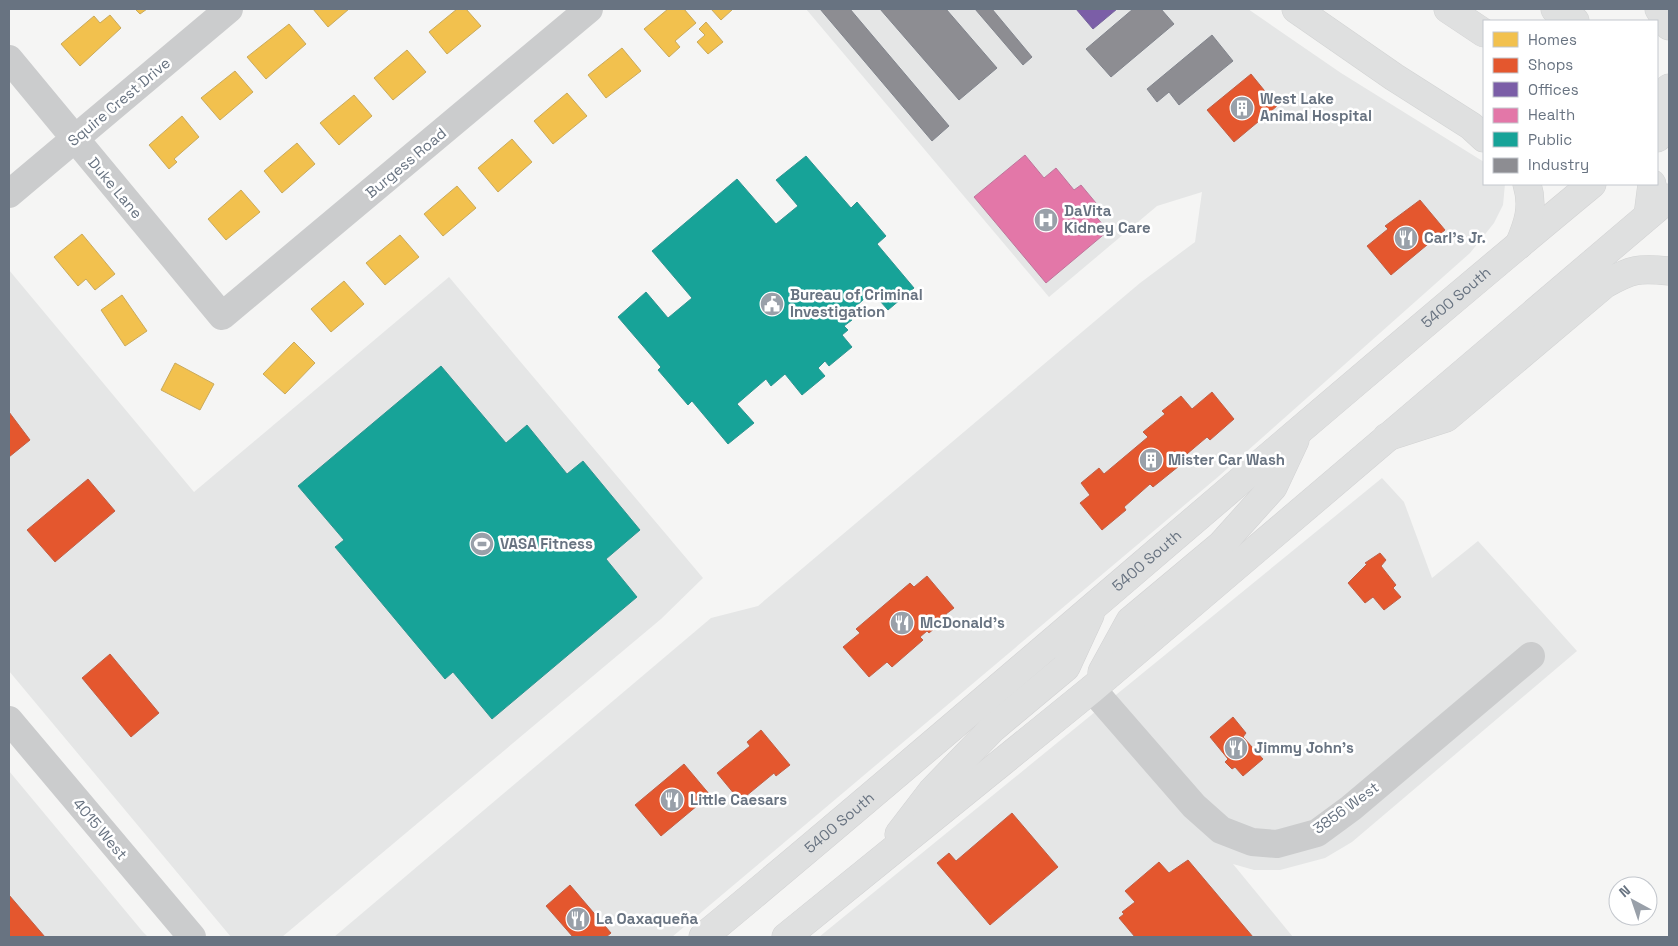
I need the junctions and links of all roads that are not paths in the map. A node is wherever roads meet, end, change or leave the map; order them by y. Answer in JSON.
{"nodes":[{"id":1,"x":229,"y":9,"type":"edge"},
{"id":2,"x":588,"y":9,"type":"edge"},
{"id":3,"x":1296,"y":9,"type":"edge"},
{"id":4,"x":1448,"y":9,"type":"edge"},
{"id":5,"x":1555,"y":9,"type":"edge"},
{"id":6,"x":1658,"y":9,"type":"edge"},
{"id":7,"x":1572,"y":20,"type":"edge"},
{"id":8,"x":1669,"y":26,"type":"edge"},
{"id":9,"x":1483,"y":32,"type":"edge"},
{"id":10,"x":9,"y":59,"type":"edge"},
{"id":11,"x":1658,"y":74,"type":"edge"},
{"id":12,"x":1669,"y":81,"type":"edge"},
{"id":13,"x":1669,"y":88,"type":"edge"},
{"id":14,"x":1480,"y":130,"type":"edge"},
{"id":15,"x":1662,"y":135,"type":"edge"},
{"id":16,"x":75,"y":139,"type":"junction"},
{"id":17,"x":1528,"y":185,"type":"edge"},
{"id":18,"x":1591,"y":185,"type":"edge"},
{"id":19,"x":1652,"y":185,"type":"edge"},
{"id":20,"x":9,"y":194,"type":"edge"},
{"id":21,"x":1669,"y":198,"type":"edge"},
{"id":22,"x":1648,"y":216,"type":"junction"},
{"id":23,"x":1518,"y":244,"type":"junction"},
{"id":24,"x":1669,"y":271,"type":"edge"},
{"id":25,"x":222,"y":316,"type":"joint"},
{"id":26,"x":1299,"y":431,"type":"junction"},
{"id":27,"x":1387,"y":437,"type":"junction"},
{"id":28,"x":1094,"y":608,"type":"junction"},
{"id":29,"x":1531,"y":656,"type":"dead end"},
{"id":30,"x":1092,"y":689,"type":"junction"},
{"id":31,"x":9,"y":720,"type":"edge"},
{"id":32,"x":878,"y":863,"type":"junction"},
{"id":33,"x":192,"y":937,"type":"edge"},
{"id":34,"x":703,"y":937,"type":"edge"},
{"id":35,"x":786,"y":937,"type":"edge"}],
"edges":[{"from":1,"to":16,"type":"street","name":"Squire Crest Drive"},
{"from":2,"to":25,"type":"street","name":"Burgess Road"},
{"from":3,"to":14,"type":"main road"},
{"from":4,"to":9,"type":"main road"},
{"from":5,"to":7,"type":"main road"},
{"from":6,"to":8,"type":"main road"},
{"from":10,"to":16,"type":"street","name":"Duke Lane"},
{"from":11,"to":12,"type":"main road"},
{"from":13,"to":15,"type":"main road"},
{"from":16,"to":20,"type":"street","name":"Squire Crest Drive"},
{"from":16,"to":25,"type":"street","name":"Duke Lane"},
{"from":17,"to":23,"type":"main road"},
{"from":18,"to":23,"type":"main road","name":"5400 South"},
{"from":19,"to":22,"type":"main road"},
{"from":21,"to":22,"type":"main road"},
{"from":22,"to":27,"type":"main road"},
{"from":23,"to":26,"type":"main road","name":"5400 South"},
{"from":24,"to":27,"type":"main road"},
{"from":26,"to":28,"type":"main road","name":"5400 South"},
{"from":26,"to":30,"type":"main road"},
{"from":27,"to":30,"type":"main road"},
{"from":28,"to":32,"type":"main road"},
{"from":28,"to":34,"type":"main road","name":"5400 South"},
{"from":29,"to":30,"type":"street","name":"3856 West"},
{"from":30,"to":32,"type":"main road"},
{"from":31,"to":33,"type":"street","name":"4015 West"},
{"from":32,"to":35,"type":"main road"}]}
